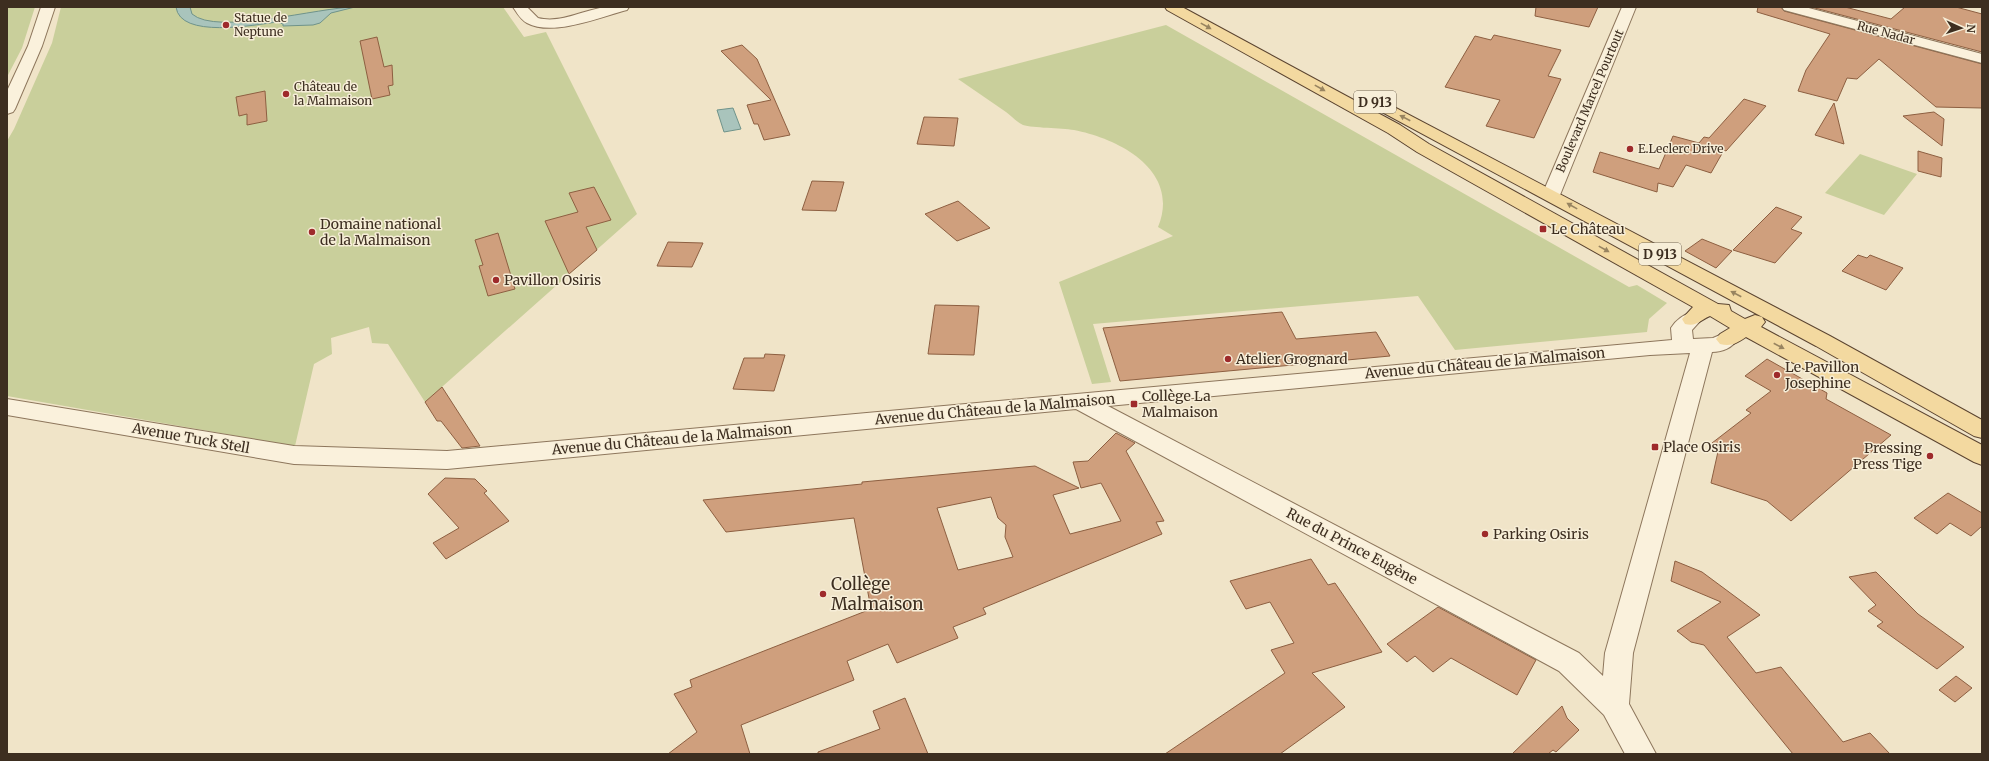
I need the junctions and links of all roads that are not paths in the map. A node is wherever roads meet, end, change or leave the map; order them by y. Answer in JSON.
{"nodes":[{"id":1,"x":48,"y":7,"type":"edge"},
{"id":2,"x":520,"y":7,"type":"edge"},
{"id":3,"x":622,"y":7,"type":"edge"},
{"id":4,"x":1172,"y":7,"type":"edge"},
{"id":5,"x":1200,"y":7,"type":"edge"},
{"id":6,"x":1629,"y":7,"type":"edge"},
{"id":7,"x":1789,"y":7,"type":"edge"},
{"id":8,"x":1982,"y":59,"type":"edge"},
{"id":9,"x":7,"y":108,"type":"edge"},
{"id":10,"x":1394,"y":129,"type":"junction"},
{"id":11,"x":1551,"y":195,"type":"junction"},
{"id":12,"x":1543,"y":215,"type":"junction"},
{"id":13,"x":1712,"y":309,"type":"junction"},
{"id":14,"x":1692,"y":319,"type":"joint"},
{"id":15,"x":1758,"y":320,"type":"junction"},
{"id":16,"x":1705,"y":344,"type":"junction"},
{"id":17,"x":1078,"y":401,"type":"junction"},
{"id":18,"x":7,"y":406,"type":"edge"},
{"id":19,"x":1982,"y":430,"type":"edge"},
{"id":20,"x":1982,"y":456,"type":"edge"},
{"id":21,"x":376,"y":459,"type":"joint"},
{"id":22,"x":1614,"y":706,"type":"junction"},
{"id":23,"x":1641,"y":754,"type":"edge"}],
"edges":[{"from":1,"to":9,"type":"street"},
{"from":2,"to":3,"type":"street"},
{"from":4,"to":10,"type":"main road","number":"D 913","one_way":true},
{"from":11,"to":5,"type":"main road","number":"D 913","one_way":true},
{"from":6,"to":11,"type":"street","name":"Boulevard Marcel Pourtout"},
{"from":7,"to":8,"type":"street","name":"Rue Nadar"},
{"from":10,"to":11,"type":"main road","number":"D 913"},
{"from":10,"to":12,"type":"main road","number":"D 913"},
{"from":11,"to":12,"type":"main road"},
{"from":15,"to":11,"type":"main road","number":"D 913","one_way":true},
{"from":12,"to":13,"type":"main road","number":"D 913","one_way":true},
{"from":13,"to":14,"type":"main road"},
{"from":13,"to":15,"type":"main road"},
{"from":14,"to":16,"type":"street"},
{"from":15,"to":16,"type":"main road"},
{"from":15,"to":19,"type":"main road","number":"D 913"},
{"from":15,"to":20,"type":"main road","number":"D 913","one_way":true},
{"from":16,"to":17,"type":"street","name":"Avenue du Château de la Malmaison"},
{"from":16,"to":22,"type":"street"},
{"from":17,"to":21,"type":"street","name":"Avenue du Château de la Malmaison"},
{"from":17,"to":22,"type":"street","name":"Rue du Prince Eugène"},
{"from":18,"to":21,"type":"street","name":"Avenue Tuck Stell"},
{"from":22,"to":23,"type":"street","name":"Rue du Prince Eugène"}]}
